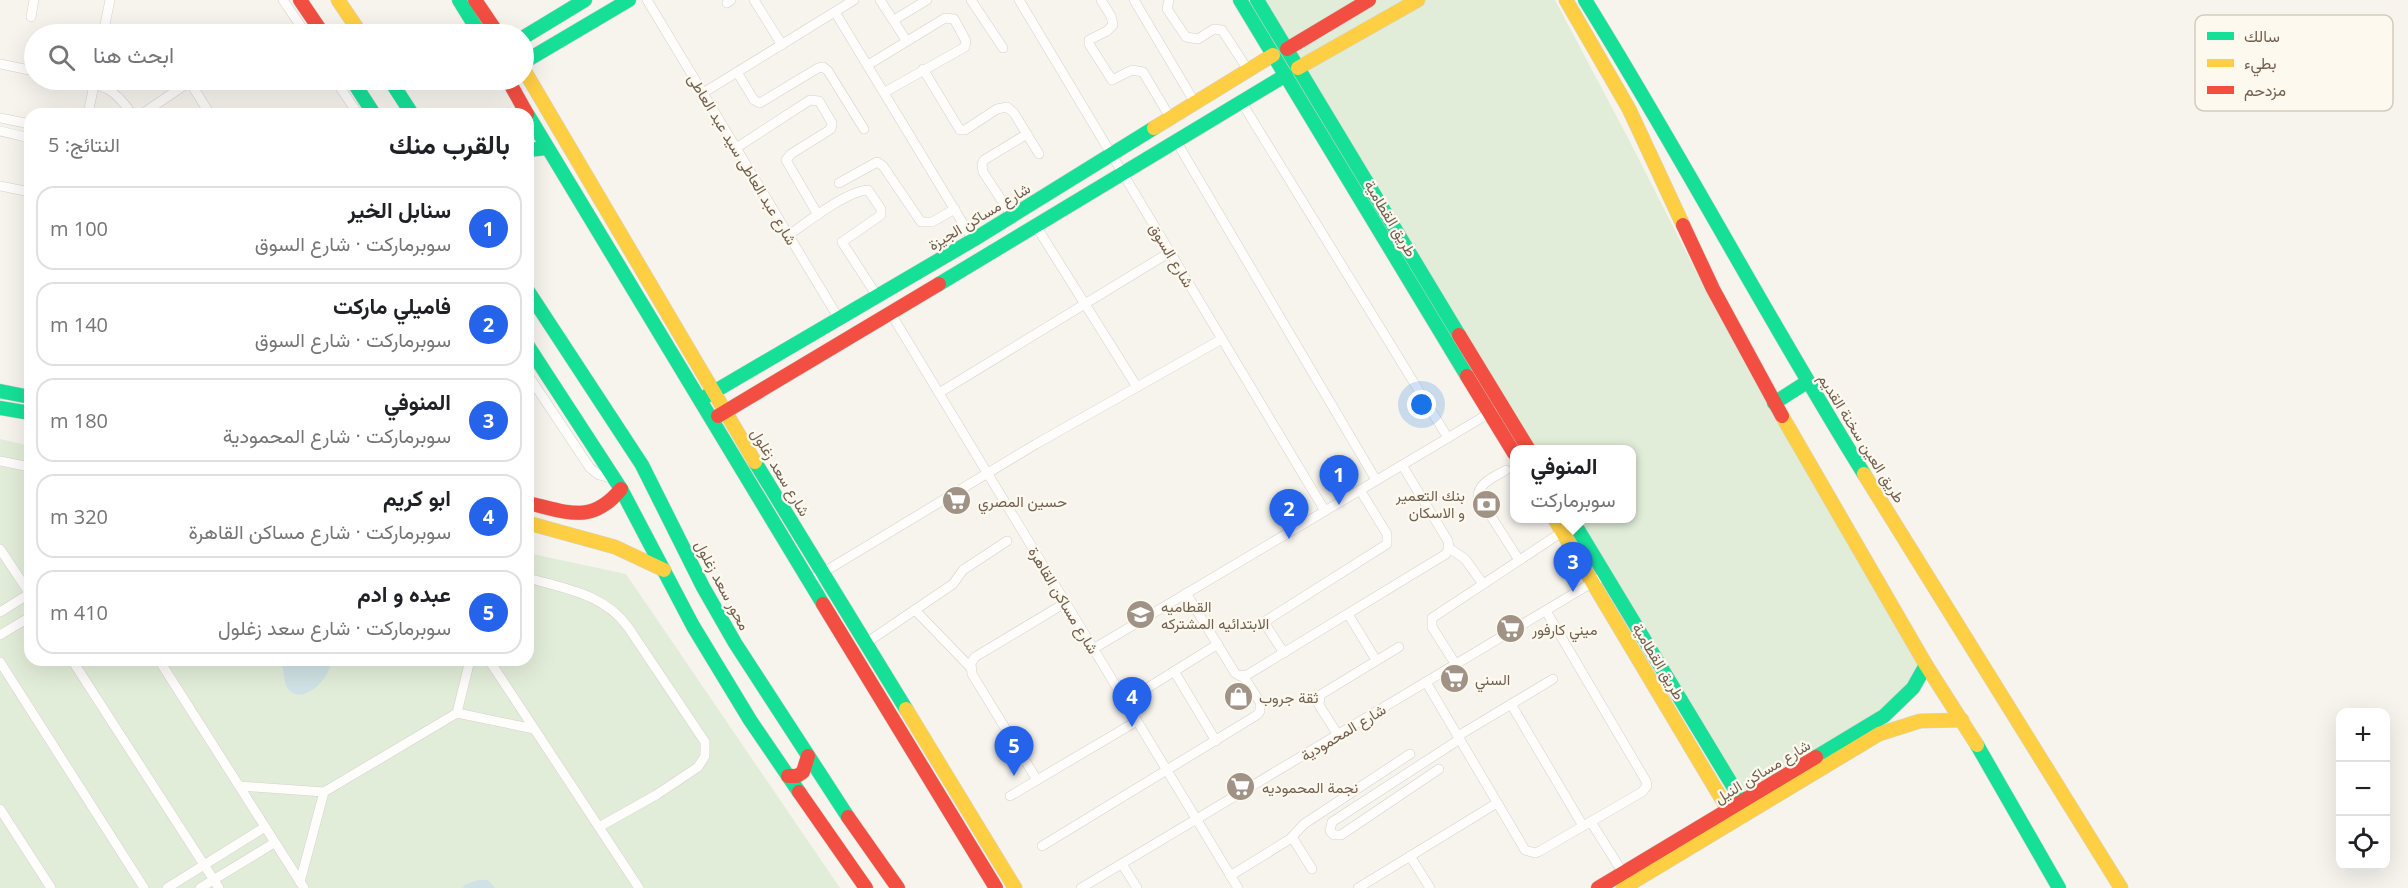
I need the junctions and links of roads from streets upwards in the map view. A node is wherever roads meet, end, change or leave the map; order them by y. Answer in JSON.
{"nodes":[{"id":1,"x":34,"y":0,"type":"edge"},
{"id":2,"x":110,"y":0,"type":"edge"},
{"id":3,"x":283,"y":0,"type":"edge"},
{"id":4,"x":300,"y":0,"type":"edge"},
{"id":5,"x":338,"y":0,"type":"edge"},
{"id":6,"x":459,"y":0,"type":"edge"},
{"id":7,"x":475,"y":0,"type":"edge"},
{"id":8,"x":585,"y":0,"type":"edge"},
{"id":9,"x":629,"y":0,"type":"edge"},
{"id":10,"x":647,"y":0,"type":"edge"},
{"id":11,"x":754,"y":0,"type":"edge"},
{"id":12,"x":853,"y":0,"type":"edge"},
{"id":13,"x":880,"y":0,"type":"edge"},
{"id":14,"x":927,"y":0,"type":"edge"},
{"id":15,"x":971,"y":0,"type":"edge"},
{"id":16,"x":1019,"y":0,"type":"edge"},
{"id":17,"x":1101,"y":0,"type":"edge"},
{"id":18,"x":1134,"y":0,"type":"edge"},
{"id":19,"x":1169,"y":0,"type":"edge"},
{"id":20,"x":1240,"y":0,"type":"edge"},
{"id":21,"x":1257,"y":0,"type":"edge"},
{"id":22,"x":1369,"y":0,"type":"edge"},
{"id":23,"x":1418,"y":0,"type":"edge"},
{"id":24,"x":1566,"y":0,"type":"edge"},
{"id":25,"x":1585,"y":0,"type":"edge"},
{"id":26,"x":836,"y":12,"type":"junction"},
{"id":27,"x":31,"y":17,"type":"dead end"},
{"id":28,"x":894,"y":20,"type":"junction"},
{"id":29,"x":105,"y":24,"type":"edge"},
{"id":30,"x":299,"y":24,"type":"edge"},
{"id":31,"x":316,"y":24,"type":"edge"},
{"id":32,"x":354,"y":24,"type":"edge"},
{"id":33,"x":474,"y":24,"type":"edge"},
{"id":34,"x":491,"y":24,"type":"edge"},
{"id":35,"x":534,"y":31,"type":"edge"},
{"id":36,"x":906,"y":40,"type":"junction"},
{"id":37,"x":782,"y":45,"type":"junction"},
{"id":38,"x":1003,"y":48,"type":"dead end"},
{"id":39,"x":1287,"y":49,"type":"junction"},
{"id":40,"x":1273,"y":55,"type":"junction"},
{"id":41,"x":534,"y":57,"type":"edge"},
{"id":42,"x":0,"y":64,"type":"edge"},
{"id":43,"x":868,"y":65,"type":"junction"},
{"id":44,"x":1298,"y":68,"type":"junction"},
{"id":45,"x":24,"y":69,"type":"edge"},
{"id":46,"x":923,"y":69,"type":"junction"},
{"id":47,"x":1248,"y":70,"type":"junction"},
{"id":48,"x":736,"y":72,"type":"junction"},
{"id":49,"x":1286,"y":75,"type":"junction"},
{"id":50,"x":534,"y":80,"type":"edge"},
{"id":51,"x":92,"y":90,"type":"edge"},
{"id":52,"x":109,"y":90,"type":"edge"},
{"id":53,"x":177,"y":90,"type":"edge"},
{"id":54,"x":197,"y":90,"type":"edge"},
{"id":55,"x":342,"y":90,"type":"edge"},
{"id":56,"x":358,"y":90,"type":"edge"},
{"id":57,"x":396,"y":90,"type":"edge"},
{"id":58,"x":513,"y":90,"type":"edge"},
{"id":59,"x":885,"y":92,"type":"junction"},
{"id":60,"x":703,"y":93,"type":"junction"},
{"id":61,"x":1196,"y":103,"type":"junction"},
{"id":62,"x":1242,"y":103,"type":"junction"},
{"id":63,"x":89,"y":108,"type":"edge"},
{"id":64,"x":127,"y":108,"type":"edge"},
{"id":65,"x":151,"y":108,"type":"edge"},
{"id":66,"x":207,"y":108,"type":"edge"},
{"id":67,"x":354,"y":108,"type":"edge"},
{"id":68,"x":370,"y":108,"type":"edge"},
{"id":69,"x":408,"y":108,"type":"edge"},
{"id":70,"x":523,"y":108,"type":"edge"},
{"id":71,"x":0,"y":118,"type":"edge"},
{"id":72,"x":1171,"y":119,"type":"junction"},
{"id":73,"x":24,"y":123,"type":"edge"},
{"id":74,"x":534,"y":126,"type":"edge"},
{"id":75,"x":864,"y":129,"type":"dead end"},
{"id":76,"x":0,"y":131,"type":"edge"},
{"id":77,"x":1027,"y":134,"type":"junction"},
{"id":78,"x":24,"y":137,"type":"edge"},
{"id":79,"x":1176,"y":141,"type":"junction"},
{"id":80,"x":547,"y":148,"type":"junction"},
{"id":81,"x":736,"y":148,"type":"junction"},
{"id":82,"x":534,"y":149,"type":"edge"},
{"id":83,"x":1040,"y":154,"type":"dead end"},
{"id":84,"x":1111,"y":154,"type":"junction"},
{"id":85,"x":1123,"y":174,"type":"junction"},
{"id":86,"x":839,"y":183,"type":"dead end"},
{"id":87,"x":0,"y":186,"type":"edge"},
{"id":88,"x":24,"y":191,"type":"edge"},
{"id":89,"x":955,"y":208,"type":"junction"},
{"id":90,"x":818,"y":215,"type":"junction"},
{"id":91,"x":1012,"y":216,"type":"junction"},
{"id":92,"x":1036,"y":225,"type":"junction"},
{"id":93,"x":789,"y":235,"type":"junction"},
{"id":94,"x":973,"y":240,"type":"junction"},
{"id":95,"x":1170,"y":252,"type":"junction"},
{"id":96,"x":877,"y":296,"type":"junction"},
{"id":97,"x":534,"y":300,"type":"edge"},
{"id":98,"x":1084,"y":304,"type":"junction"},
{"id":99,"x":890,"y":312,"type":"junction"},
{"id":100,"x":839,"y":319,"type":"junction"},
{"id":101,"x":1222,"y":339,"type":"junction"},
{"id":102,"x":534,"y":355,"type":"edge"},
{"id":103,"x":1808,"y":382,"type":"junction"},
{"id":104,"x":534,"y":384,"type":"edge"},
{"id":105,"x":1137,"y":387,"type":"junction"},
{"id":106,"x":0,"y":391,"type":"edge"},
{"id":107,"x":712,"y":392,"type":"junction"},
{"id":108,"x":939,"y":393,"type":"junction"},
{"id":109,"x":24,"y":396,"type":"edge"},
{"id":110,"x":699,"y":401,"type":"junction"},
{"id":111,"x":1774,"y":403,"type":"junction"},
{"id":112,"x":1502,"y":405,"type":"junction"},
{"id":113,"x":0,"y":408,"type":"edge"},
{"id":114,"x":24,"y":412,"type":"edge"},
{"id":115,"x":725,"y":412,"type":"junction"},
{"id":116,"x":1490,"y":412,"type":"junction"},
{"id":117,"x":711,"y":420,"type":"junction"},
{"id":118,"x":1448,"y":438,"type":"junction"},
{"id":119,"x":1510,"y":445,"type":"edge"},
{"id":120,"x":1526,"y":445,"type":"edge"},
{"id":121,"x":0,"y":461,"type":"edge"},
{"id":122,"x":1402,"y":465,"type":"junction"},
{"id":123,"x":24,"y":466,"type":"edge"},
{"id":124,"x":1506,"y":470,"type":"dead end"},
{"id":125,"x":988,"y":474,"type":"junction"},
{"id":126,"x":1376,"y":480,"type":"junction"},
{"id":127,"x":618,"y":484,"type":"junction"},
{"id":128,"x":1360,"y":490,"type":"junction"},
{"id":129,"x":534,"y":504,"type":"edge"},
{"id":130,"x":1325,"y":511,"type":"junction"},
{"id":131,"x":582,"y":515,"type":"junction"},
{"id":132,"x":1556,"y":523,"type":"edge"},
{"id":133,"x":1573,"y":523,"type":"edge"},
{"id":134,"x":534,"y":524,"type":"edge"},
{"id":135,"x":1562,"y":532,"type":"junction"},
{"id":136,"x":582,"y":536,"type":"junction"},
{"id":137,"x":1007,"y":542,"type":"dead end"},
{"id":138,"x":1449,"y":548,"type":"junction"},
{"id":139,"x":0,"y":549,"type":"edge"},
{"id":140,"x":1519,"y":560,"type":"junction"},
{"id":141,"x":664,"y":570,"type":"junction"},
{"id":142,"x":822,"y":573,"type":"junction"},
{"id":143,"x":1599,"y":579,"type":"junction"},
{"id":144,"x":534,"y":580,"type":"edge"},
{"id":145,"x":810,"y":580,"type":"junction"},
{"id":146,"x":1483,"y":584,"type":"junction"},
{"id":147,"x":24,"y":585,"type":"edge"},
{"id":148,"x":1186,"y":593,"type":"junction"},
{"id":149,"x":24,"y":598,"type":"edge"},
{"id":150,"x":1065,"y":603,"type":"junction"},
{"id":151,"x":915,"y":610,"type":"junction"},
{"id":152,"x":1546,"y":611,"type":"junction"},
{"id":153,"x":0,"y":612,"type":"edge"},
{"id":154,"x":1348,"y":614,"type":"junction"},
{"id":155,"x":24,"y":620,"type":"edge"},
{"id":156,"x":0,"y":635,"type":"edge"},
{"id":157,"x":866,"y":643,"type":"junction"},
{"id":158,"x":1218,"y":644,"type":"junction"},
{"id":159,"x":1399,"y":646,"type":"dead end"},
{"id":160,"x":1093,"y":649,"type":"junction"},
{"id":161,"x":1284,"y":653,"type":"junction"},
{"id":162,"x":1377,"y":660,"type":"junction"},
{"id":163,"x":0,"y":662,"type":"edge"},
{"id":164,"x":1456,"y":665,"type":"junction"},
{"id":165,"x":1926,"y":665,"type":"junction"},
{"id":166,"x":76,"y":666,"type":"edge"},
{"id":167,"x":163,"y":666,"type":"edge"},
{"id":168,"x":469,"y":666,"type":"edge"},
{"id":169,"x":493,"y":666,"type":"edge"},
{"id":170,"x":970,"y":667,"type":"junction"},
{"id":171,"x":1174,"y":671,"type":"junction"},
{"id":172,"x":1243,"y":676,"type":"junction"},
{"id":173,"x":1553,"y":679,"type":"dead end"},
{"id":174,"x":1426,"y":682,"type":"junction"},
{"id":175,"x":1149,"y":687,"type":"dead end"},
{"id":176,"x":1511,"y":704,"type":"junction"},
{"id":177,"x":457,"y":713,"type":"junction"},
{"id":178,"x":1962,"y":720,"type":"junction"},
{"id":179,"x":1137,"y":721,"type":"junction"},
{"id":180,"x":534,"y":729,"type":"junction"},
{"id":181,"x":1338,"y":735,"type":"junction"},
{"id":182,"x":1459,"y":738,"type":"junction"},
{"id":183,"x":1216,"y":741,"type":"junction"},
{"id":184,"x":1410,"y":754,"type":"dead end"},
{"id":185,"x":808,"y":756,"type":"junction"},
{"id":186,"x":1439,"y":769,"type":"dead end"},
{"id":187,"x":1167,"y":771,"type":"junction"},
{"id":188,"x":788,"y":776,"type":"junction"},
{"id":189,"x":1037,"y":780,"type":"junction"},
{"id":190,"x":240,"y":786,"type":"junction"},
{"id":191,"x":1382,"y":789,"type":"junction"},
{"id":192,"x":324,"y":792,"type":"junction"},
{"id":193,"x":1010,"y":796,"type":"dead end"},
{"id":194,"x":1389,"y":801,"type":"junction"},
{"id":195,"x":1497,"y":803,"type":"junction"},
{"id":196,"x":1745,"y":807,"type":"junction"},
{"id":197,"x":0,"y":809,"type":"edge"},
{"id":198,"x":1732,"y":815,"type":"junction"},
{"id":199,"x":1196,"y":819,"type":"junction"},
{"id":200,"x":1587,"y":824,"type":"junction"},
{"id":201,"x":265,"y":827,"type":"junction"},
{"id":202,"x":599,"y":827,"type":"junction"},
{"id":203,"x":1292,"y":837,"type":"junction"},
{"id":204,"x":274,"y":843,"type":"junction"},
{"id":205,"x":1042,"y":846,"type":"dead end"},
{"id":206,"x":1410,"y":856,"type":"junction"},
{"id":207,"x":1122,"y":864,"type":"junction"},
{"id":208,"x":205,"y":866,"type":"junction"},
{"id":209,"x":1312,"y":870,"type":"dead end"},
{"id":210,"x":1623,"y":873,"type":"junction"},
{"id":211,"x":1230,"y":876,"type":"junction"},
{"id":212,"x":216,"y":884,"type":"edge"},
{"id":213,"x":302,"y":885,"type":"edge"},
{"id":214,"x":51,"y":888,"type":"edge"},
{"id":215,"x":144,"y":888,"type":"edge"},
{"id":216,"x":167,"y":888,"type":"edge"},
{"id":217,"x":200,"y":888,"type":"edge"},
{"id":218,"x":639,"y":888,"type":"edge"},
{"id":219,"x":866,"y":888,"type":"edge"},
{"id":220,"x":898,"y":888,"type":"edge"},
{"id":221,"x":996,"y":888,"type":"edge"},
{"id":222,"x":1015,"y":888,"type":"edge"},
{"id":223,"x":1081,"y":888,"type":"edge"},
{"id":224,"x":1137,"y":888,"type":"edge"},
{"id":225,"x":1238,"y":888,"type":"edge"},
{"id":226,"x":1358,"y":888,"type":"edge"},
{"id":227,"x":1430,"y":888,"type":"edge"},
{"id":228,"x":1598,"y":888,"type":"edge"},
{"id":229,"x":1623,"y":888,"type":"edge"},
{"id":230,"x":2059,"y":888,"type":"edge"},
{"id":231,"x":2121,"y":888,"type":"edge"}],
"edges":[{"from":1,"to":27,"type":"street"},
{"from":2,"to":29,"type":"street"},
{"from":3,"to":30,"type":"street"},
{"from":4,"to":31,"type":"street"},
{"from":5,"to":32,"type":"street"},
{"from":6,"to":33,"type":"street"},
{"from":7,"to":34,"type":"street"},
{"from":8,"to":35,"type":"street"},
{"from":9,"to":41,"type":"street"},
{"from":10,"to":60,"type":"street","name":"شارع عبد العاطى سيد عبد العاطى"},
{"from":11,"to":37,"type":"street"},
{"from":12,"to":26,"type":"street"},
{"from":13,"to":28,"type":"street"},
{"from":14,"to":28,"type":"street"},
{"from":15,"to":38,"type":"street"},
{"from":16,"to":84,"type":"street","name":"شارع السوق"},
{"from":17,"to":72,"type":"street"},
{"from":18,"to":61,"type":"street"},
{"from":19,"to":47,"type":"street"},
{"from":20,"to":40,"type":"street","name":"طريق القطامية"},
{"from":21,"to":39,"type":"street","name":"طريق القطامية"},
{"from":22,"to":39,"type":"street"},
{"from":23,"to":44,"type":"street"},
{"from":24,"to":111,"type":"street"},
{"from":25,"to":103,"type":"street","name":"طريق العين سخنة القديم"},
{"from":26,"to":37,"type":"street"},
{"from":26,"to":43,"type":"street"},
{"from":28,"to":36,"type":"street"},
{"from":36,"to":43,"type":"street"},
{"from":36,"to":46,"type":"street"},
{"from":37,"to":48,"type":"street"},
{"from":39,"to":44,"type":"street","name":"طريق القطامية"},
{"from":40,"to":47,"type":"street","name":"شارع مساكن الجيزة"},
{"from":40,"to":49,"type":"street","name":"طريق القطامية"},
{"from":42,"to":45,"type":"street"},
{"from":43,"to":59,"type":"street"},
{"from":44,"to":112,"type":"street","name":"طريق القطامية"},
{"from":46,"to":59,"type":"street"},
{"from":46,"to":77,"type":"street"},
{"from":47,"to":61,"type":"street","name":"شارع مساكن الجيزة"},
{"from":48,"to":60,"type":"street"},
{"from":48,"to":75,"type":"street"},
{"from":49,"to":62,"type":"street"},
{"from":49,"to":116,"type":"street","name":"طريق القطامية"},
{"from":50,"to":107,"type":"street","name":"شارع سعد زغلول"},
{"from":51,"to":63,"type":"street"},
{"from":52,"to":64,"type":"street"},
{"from":53,"to":65,"type":"street"},
{"from":54,"to":66,"type":"street"},
{"from":55,"to":67,"type":"street"},
{"from":56,"to":68,"type":"street"},
{"from":57,"to":69,"type":"street"},
{"from":58,"to":70,"type":"street"},
{"from":59,"to":89,"type":"street"},
{"from":60,"to":81,"type":"street","name":"شارع عبد العاطى سيد عبد العاطى"},
{"from":61,"to":72,"type":"street","name":"شارع مساكن الجيزة"},
{"from":62,"to":79,"type":"street"},
{"from":62,"to":118,"type":"street"},
{"from":71,"to":73,"type":"street"},
{"from":72,"to":84,"type":"street","name":"شارع مساكن الجيزة"},
{"from":74,"to":80,"type":"street"},
{"from":76,"to":78,"type":"street"},
{"from":77,"to":83,"type":"street"},
{"from":77,"to":91,"type":"street"},
{"from":79,"to":85,"type":"street"},
{"from":79,"to":126,"type":"street"},
{"from":80,"to":82,"type":"street"},
{"from":80,"to":110,"type":"street"},
{"from":81,"to":90,"type":"street"},
{"from":81,"to":93,"type":"street","name":"شارع عبد العاطى سيد عبد العاطى"},
{"from":84,"to":85,"type":"street","name":"شارع السوق"},
{"from":84,"to":91,"type":"street","name":"شارع مساكن الجيزة"},
{"from":85,"to":92,"type":"street"},
{"from":85,"to":95,"type":"street","name":"شارع السوق"},
{"from":86,"to":89,"type":"street"},
{"from":87,"to":88,"type":"street"},
{"from":89,"to":94,"type":"street"},
{"from":90,"to":93,"type":"street"},
{"from":90,"to":96,"type":"street"},
{"from":91,"to":94,"type":"street","name":"شارع مساكن الجيزة"},
{"from":92,"to":98,"type":"street"},
{"from":92,"to":99,"type":"street"},
{"from":93,"to":100,"type":"street","name":"شارع عبد العاطى سيد عبد العاطى"},
{"from":94,"to":96,"type":"street","name":"شارع مساكن الجيزة"},
{"from":95,"to":98,"type":"street"},
{"from":95,"to":101,"type":"street","name":"شارع السوق"},
{"from":96,"to":100,"type":"street","name":"شارع مساكن الجيزة"},
{"from":97,"to":185,"type":"street","name":"محور سعد زغلول"},
{"from":98,"to":105,"type":"street"},
{"from":98,"to":108,"type":"street"},
{"from":99,"to":108,"type":"street","name":"شارع مساكن القاهرة"},
{"from":99,"to":115,"type":"street"},
{"from":100,"to":107,"type":"street","name":"شارع مساكن الجيزة"},
{"from":101,"to":105,"type":"street"},
{"from":101,"to":130,"type":"street","name":"شارع السوق"},
{"from":102,"to":127,"type":"street"},
{"from":103,"to":111,"type":"street"},
{"from":103,"to":231,"type":"street","name":"طريق العين سخنة القديم"},
{"from":104,"to":127,"type":"street"},
{"from":105,"to":125,"type":"street"},
{"from":106,"to":109,"type":"street"},
{"from":107,"to":110,"type":"street","name":"شارع مساكن الجيزة"},
{"from":107,"to":115,"type":"street","name":"شارع سعد زغلول"},
{"from":108,"to":125,"type":"street","name":"شارع مساكن القاهرة"},
{"from":110,"to":117,"type":"street"},
{"from":111,"to":165,"type":"street"},
{"from":112,"to":116,"type":"street"},
{"from":112,"to":120,"type":"street","name":"طريق القطامية"},
{"from":113,"to":114,"type":"street"},
{"from":115,"to":117,"type":"street"},
{"from":115,"to":142,"type":"street","name":"شارع سعد زغلول"},
{"from":116,"to":118,"type":"street"},
{"from":116,"to":119,"type":"street","name":"طريق القطامية"},
{"from":117,"to":145,"type":"street"},
{"from":118,"to":122,"type":"street"},
{"from":121,"to":123,"type":"street"},
{"from":122,"to":126,"type":"street"},
{"from":122,"to":138,"type":"street"},
{"from":124,"to":140,"type":"street"},
{"from":125,"to":142,"type":"street"},
{"from":125,"to":150,"type":"street","name":"شارع مساكن القاهرة"},
{"from":126,"to":128,"type":"street"},
{"from":127,"to":131,"type":"street"},
{"from":127,"to":141,"type":"street"},
{"from":128,"to":130,"type":"street"},
{"from":128,"to":161,"type":"street"},
{"from":129,"to":131,"type":"street"},
{"from":130,"to":148,"type":"street"},
{"from":131,"to":136,"type":"street"},
{"from":132,"to":135,"type":"street","name":"طريق القطامية"},
{"from":133,"to":143,"type":"street","name":"طريق القطامية"},
{"from":134,"to":136,"type":"street"},
{"from":135,"to":140,"type":"street"},
{"from":135,"to":143,"type":"street","name":"طريق القطامية"},
{"from":136,"to":141,"type":"street"},
{"from":137,"to":151,"type":"street"},
{"from":138,"to":146,"type":"street"},
{"from":138,"to":154,"type":"street"},
{"from":139,"to":147,"type":"street"},
{"from":140,"to":146,"type":"street"},
{"from":141,"to":188,"type":"street"},
{"from":142,"to":145,"type":"street"},
{"from":142,"to":157,"type":"street","name":"شارع سعد زغلول"},
{"from":143,"to":152,"type":"street","name":"شارع المحمودية"},
{"from":143,"to":196,"type":"street","name":"طريق القطامية"},
{"from":143,"to":198,"type":"street","name":"طريق القطامية"},
{"from":144,"to":202,"type":"street"},
{"from":145,"to":221,"type":"street"},
{"from":146,"to":164,"type":"street"},
{"from":148,"to":158,"type":"street"},
{"from":148,"to":160,"type":"street"},
{"from":149,"to":153,"type":"street"},
{"from":150,"to":160,"type":"street","name":"شارع مساكن القاهرة"},
{"from":150,"to":170,"type":"street"},
{"from":151,"to":157,"type":"street"},
{"from":151,"to":170,"type":"street"},
{"from":152,"to":164,"type":"street","name":"شارع المحمودية"},
{"from":152,"to":200,"type":"street"},
{"from":154,"to":161,"type":"street"},
{"from":154,"to":162,"type":"street"},
{"from":155,"to":156,"type":"street"},
{"from":157,"to":222,"type":"street","name":"شارع سعد زغلول"},
{"from":158,"to":171,"type":"street"},
{"from":158,"to":172,"type":"street"},
{"from":159,"to":162,"type":"street"},
{"from":160,"to":179,"type":"street","name":"شارع مساكن القاهرة"},
{"from":161,"to":172,"type":"street"},
{"from":162,"to":181,"type":"street"},
{"from":163,"to":215,"type":"street"},
{"from":164,"to":174,"type":"street","name":"شارع المحمودية"},
{"from":165,"to":178,"type":"street"},
{"from":165,"to":196,"type":"street","name":"شارع مساكن النيل"},
{"from":166,"to":208,"type":"street"},
{"from":167,"to":190,"type":"street"},
{"from":168,"to":177,"type":"street"},
{"from":169,"to":180,"type":"street"},
{"from":170,"to":189,"type":"street"},
{"from":171,"to":175,"type":"street"},
{"from":171,"to":183,"type":"street"},
{"from":172,"to":183,"type":"street"},
{"from":173,"to":176,"type":"street"},
{"from":174,"to":181,"type":"street","name":"شارع المحمودية"},
{"from":174,"to":182,"type":"street"},
{"from":176,"to":182,"type":"street"},
{"from":176,"to":200,"type":"street"},
{"from":177,"to":180,"type":"street"},
{"from":177,"to":192,"type":"street"},
{"from":178,"to":196,"type":"street","name":"شارع مساكن النيل"},
{"from":178,"to":230,"type":"street"},
{"from":179,"to":187,"type":"street","name":"شارع مساكن القاهرة"},
{"from":179,"to":189,"type":"street"},
{"from":180,"to":202,"type":"street"},
{"from":181,"to":199,"type":"street","name":"شارع المحمودية"},
{"from":182,"to":191,"type":"street"},
{"from":182,"to":195,"type":"street"},
{"from":183,"to":187,"type":"street"},
{"from":184,"to":203,"type":"street"},
{"from":185,"to":188,"type":"street"},
{"from":185,"to":220,"type":"street","name":"محور سعد زغلول"},
{"from":186,"to":194,"type":"street"},
{"from":187,"to":199,"type":"street","name":"شارع مساكن القاهرة"},
{"from":187,"to":205,"type":"street"},
{"from":188,"to":219,"type":"street"},
{"from":189,"to":193,"type":"street"},
{"from":190,"to":192,"type":"street"},
{"from":190,"to":201,"type":"street"},
{"from":191,"to":194,"type":"street"},
{"from":191,"to":194,"type":"street"},
{"from":192,"to":213,"type":"street"},
{"from":195,"to":200,"type":"street"},
{"from":195,"to":206,"type":"street"},
{"from":196,"to":198,"type":"street","name":"شارع مساكن النيل"},
{"from":197,"to":214,"type":"street"},
{"from":198,"to":210,"type":"street","name":"شارع مساكن النيل"},
{"from":198,"to":229,"type":"street","name":"شارع مساكن النيل"},
{"from":199,"to":207,"type":"street","name":"شارع المحمودية"},
{"from":199,"to":211,"type":"street","name":"شارع مساكن القاهرة"},
{"from":200,"to":210,"type":"street"},
{"from":201,"to":204,"type":"street"},
{"from":201,"to":208,"type":"street"},
{"from":202,"to":218,"type":"street"},
{"from":203,"to":209,"type":"street"},
{"from":203,"to":211,"type":"street"},
{"from":204,"to":212,"type":"street"},
{"from":204,"to":213,"type":"street"},
{"from":206,"to":226,"type":"street"},
{"from":206,"to":227,"type":"street"},
{"from":207,"to":223,"type":"street","name":"شارع المحمودية"},
{"from":207,"to":224,"type":"street"},
{"from":208,"to":212,"type":"street"},
{"from":208,"to":216,"type":"street"},
{"from":210,"to":228,"type":"street","name":"شارع مساكن النيل"},
{"from":211,"to":225,"type":"street","name":"شارع مساكن القاهرة"},
{"from":212,"to":217,"type":"street"}]}
